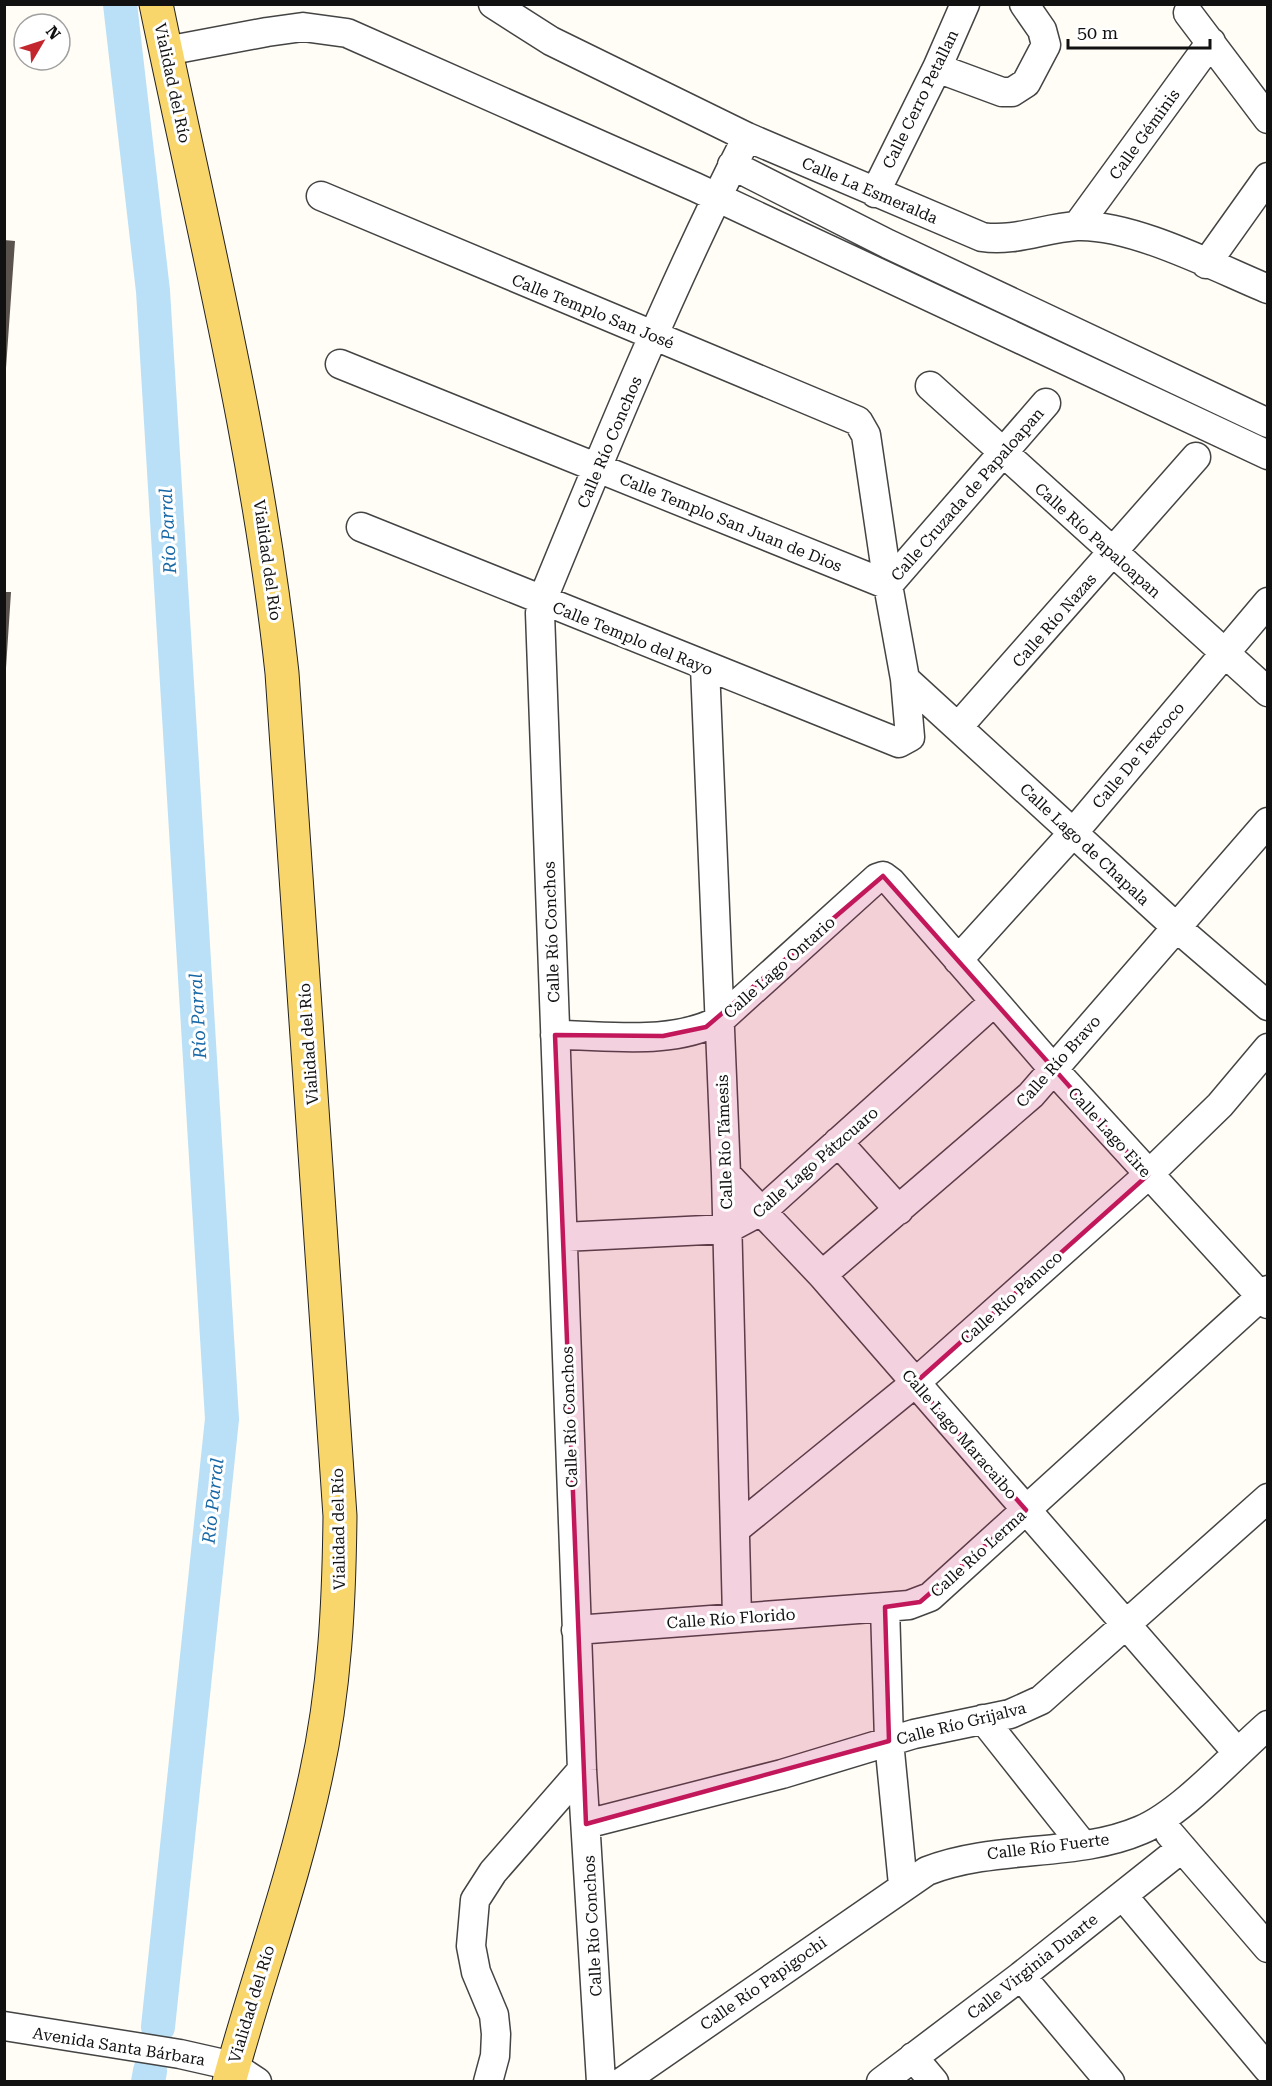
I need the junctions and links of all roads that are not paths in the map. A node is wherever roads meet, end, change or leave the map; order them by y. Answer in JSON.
{"nodes":[{"id":1,"x":156,"y":4,"type":"edge"},
{"id":2,"x":493,"y":4,"type":"edge"},
{"id":3,"x":965,"y":4,"type":"edge"},
{"id":4,"x":1024,"y":4,"type":"edge"},
{"id":5,"x":1188,"y":13,"type":"dead end"},
{"id":6,"x":1211,"y":42,"type":"junction"},
{"id":7,"x":166,"y":51,"type":"junction"},
{"id":8,"x":937,"y":68,"type":"junction"},
{"id":9,"x":1268,"y":119,"type":"edge"},
{"id":10,"x":747,"y":137,"type":"junction"},
{"id":11,"x":732,"y":165,"type":"junction"},
{"id":12,"x":1268,"y":177,"type":"edge"},
{"id":13,"x":875,"y":193,"type":"junction"},
{"id":14,"x":321,"y":196,"type":"dead end"},
{"id":15,"x":716,"y":197,"type":"junction"},
{"id":16,"x":1077,"y":226,"type":"junction"},
{"id":17,"x":1206,"y":264,"type":"junction"},
{"id":18,"x":1268,"y":289,"type":"edge"},
{"id":19,"x":654,"y":336,"type":"junction"},
{"id":20,"x":340,"y":364,"type":"dead end"},
{"id":21,"x":930,"y":386,"type":"dead end"},
{"id":22,"x":1046,"y":404,"type":"dead end"},
{"id":23,"x":1268,"y":423,"type":"edge"},
{"id":24,"x":1002,"y":453,"type":"junction"},
{"id":25,"x":1268,"y":455,"type":"edge"},
{"id":26,"x":1196,"y":457,"type":"dead end"},
{"id":27,"x":597,"y":468,"type":"junction"},
{"id":28,"x":361,"y":527,"type":"dead end"},
{"id":29,"x":1113,"y":553,"type":"junction"},
{"id":30,"x":888,"y":585,"type":"junction"},
{"id":31,"x":542,"y":602,"type":"junction"},
{"id":32,"x":1268,"y":602,"type":"edge"},
{"id":33,"x":1224,"y":652,"type":"junction"},
{"id":34,"x":705,"y":667,"type":"junction"},
{"id":35,"x":905,"y":679,"type":"junction"},
{"id":36,"x":1268,"y":692,"type":"edge"},
{"id":37,"x":958,"y":727,"type":"junction"},
{"id":38,"x":1268,"y":822,"type":"edge"},
{"id":39,"x":1073,"y":833,"type":"junction"},
{"id":40,"x":883,"y":876,"type":"joint"},
{"id":41,"x":1176,"y":927,"type":"junction"},
{"id":42,"x":958,"y":960,"type":"junction"},
{"id":43,"x":994,"y":1002,"type":"junction"},
{"id":44,"x":1268,"y":1006,"type":"edge"},
{"id":45,"x":720,"y":1020,"type":"junction"},
{"id":46,"x":555,"y":1035,"type":"junction"},
{"id":47,"x":1268,"y":1048,"type":"edge"},
{"id":48,"x":1054,"y":1070,"type":"junction"},
{"id":49,"x":838,"y":1142,"type":"junction"},
{"id":50,"x":726,"y":1174,"type":"junction"},
{"id":51,"x":1148,"y":1175,"type":"junction"},
{"id":52,"x":763,"y":1210,"type":"junction"},
{"id":53,"x":899,"y":1210,"type":"junction"},
{"id":54,"x":727,"y":1229,"type":"junction"},
{"id":55,"x":563,"y":1237,"type":"junction"},
{"id":56,"x":822,"y":1275,"type":"junction"},
{"id":57,"x":1265,"y":1297,"type":"edge"},
{"id":58,"x":915,"y":1383,"type":"junction"},
{"id":59,"x":1268,"y":1498,"type":"edge"},
{"id":60,"x":1026,"y":1510,"type":"junction"},
{"id":61,"x":737,"y":1528,"type":"junction"},
{"id":62,"x":885,"y":1607,"type":"junction"},
{"id":63,"x":737,"y":1617,"type":"junction"},
{"id":64,"x":1125,"y":1625,"type":"junction"},
{"id":65,"x":576,"y":1630,"type":"junction"},
{"id":66,"x":983,"y":1719,"type":"junction"},
{"id":67,"x":1268,"y":1725,"type":"edge"},
{"id":68,"x":889,"y":1741,"type":"junction"},
{"id":69,"x":1237,"y":1752,"type":"junction"},
{"id":70,"x":582,"y":1770,"type":"junction"},
{"id":71,"x":1160,"y":1821,"type":"junction"},
{"id":72,"x":586,"y":1824,"type":"junction"},
{"id":73,"x":1082,"y":1844,"type":"junction"},
{"id":74,"x":1182,"y":1848,"type":"junction"},
{"id":75,"x":903,"y":1885,"type":"junction"},
{"id":76,"x":1123,"y":1896,"type":"junction"},
{"id":77,"x":1267,"y":1947,"type":"edge"},
{"id":78,"x":1021,"y":1976,"type":"junction"},
{"id":79,"x":4,"y":2026,"type":"edge"},
{"id":80,"x":914,"y":2057,"type":"junction"},
{"id":81,"x":1268,"y":2069,"type":"edge"},
{"id":82,"x":239,"y":2076,"type":"edge"},
{"id":83,"x":488,"y":2082,"type":"edge"},
{"id":84,"x":601,"y":2082,"type":"edge"},
{"id":85,"x":622,"y":2082,"type":"edge"},
{"id":86,"x":881,"y":2082,"type":"edge"},
{"id":87,"x":934,"y":2082,"type":"edge"},
{"id":88,"x":1110,"y":2082,"type":"edge"}],
"edges":[{"from":1,"to":7,"type":"main road","name":"Vialidad del Río"},
{"from":2,"to":10,"type":"street","name":"Calle La Esmeralda"},
{"from":3,"to":8,"type":"street","name":"Calle Cerro Petallan"},
{"from":4,"to":8,"type":"street"},
{"from":5,"to":6,"type":"street"},
{"from":6,"to":9,"type":"street"},
{"from":6,"to":16,"type":"street","name":"Calle Géminis"},
{"from":7,"to":15,"type":"street"},
{"from":7,"to":82,"type":"main road","name":"Vialidad del Río"},
{"from":8,"to":13,"type":"street","name":"Calle Cerro Petallan"},
{"from":10,"to":11,"type":"street","name":"Calle Río Conchos"},
{"from":10,"to":13,"type":"street","name":"Calle La Esmeralda"},
{"from":11,"to":15,"type":"street","name":"Calle Río Conchos"},
{"from":11,"to":23,"type":"street"},
{"from":12,"to":17,"type":"street"},
{"from":13,"to":16,"type":"street","name":"Calle La Esmeralda"},
{"from":14,"to":19,"type":"street","name":"Calle Templo San José"},
{"from":15,"to":19,"type":"street","name":"Calle Río Conchos"},
{"from":15,"to":25,"type":"street"},
{"from":16,"to":17,"type":"street","name":"Calle La Esmeralda"},
{"from":17,"to":18,"type":"street","name":"Calle La Esmeralda"},
{"from":19,"to":27,"type":"street","name":"Calle Río Conchos"},
{"from":19,"to":30,"type":"street","name":"Calle Templo San José"},
{"from":20,"to":27,"type":"street","name":"Calle Templo San Juan de Dios"},
{"from":21,"to":24,"type":"street","name":"Calle Río Papaloapan"},
{"from":22,"to":24,"type":"street","name":"Calle Cruzada de Papaloapan"},
{"from":24,"to":29,"type":"street","name":"Calle Río Papaloapan"},
{"from":24,"to":30,"type":"street","name":"Calle Cruzada de Papaloapan"},
{"from":26,"to":29,"type":"street","name":"Calle Río Nazas"},
{"from":27,"to":30,"type":"street","name":"Calle Templo San Juan de Dios"},
{"from":27,"to":31,"type":"street","name":"Calle Río Conchos"},
{"from":28,"to":31,"type":"street","name":"Calle Templo del Rayo"},
{"from":29,"to":33,"type":"street","name":"Calle Río Papaloapan"},
{"from":29,"to":37,"type":"street","name":"Calle Río Nazas"},
{"from":30,"to":35,"type":"street"},
{"from":31,"to":34,"type":"street","name":"Calle Templo del Rayo"},
{"from":31,"to":46,"type":"street","name":"Calle Río Conchos"},
{"from":32,"to":33,"type":"street","name":"Calle De Texcoco"},
{"from":33,"to":36,"type":"street","name":"Calle Río Papaloapan"},
{"from":33,"to":39,"type":"street","name":"Calle De Texcoco"},
{"from":34,"to":35,"type":"street","name":"Calle Templo del Rayo"},
{"from":34,"to":45,"type":"street","name":"Calle Río Támesis"},
{"from":35,"to":37,"type":"street","name":"Calle Lago de Chapala"},
{"from":37,"to":39,"type":"street","name":"Calle Lago de Chapala"},
{"from":38,"to":41,"type":"street","name":"Calle Río Bravo"},
{"from":39,"to":41,"type":"street","name":"Calle Lago de Chapala"},
{"from":39,"to":42,"type":"street","name":"Calle De Texcoco"},
{"from":40,"to":42,"type":"street","name":"Calle Lago Eire"},
{"from":40,"to":45,"type":"street","name":"Calle Lago Ontario"},
{"from":41,"to":44,"type":"street","name":"Calle Lago de Chapala"},
{"from":41,"to":48,"type":"street","name":"Calle Río Bravo"},
{"from":42,"to":43,"type":"street","name":"Calle Lago Eire"},
{"from":43,"to":48,"type":"street","name":"Calle Lago Eire"},
{"from":43,"to":49,"type":"street","name":"Calle Lago Pátzcuaro"},
{"from":45,"to":46,"type":"street","name":"Calle Lago Ontario"},
{"from":45,"to":50,"type":"street","name":"Calle Río Támesis"},
{"from":46,"to":55,"type":"street","name":"Calle Río Conchos"},
{"from":47,"to":51,"type":"street","name":"Calle Río Pánuco"},
{"from":48,"to":51,"type":"street","name":"Calle Lago Eire"},
{"from":48,"to":53,"type":"street","name":"Calle Río Bravo"},
{"from":49,"to":52,"type":"street","name":"Calle Lago Pátzcuaro"},
{"from":49,"to":53,"type":"street"},
{"from":50,"to":52,"type":"street","name":"Calle Lago Maracaibo"},
{"from":50,"to":54,"type":"street","name":"Calle Río Támesis"},
{"from":51,"to":57,"type":"street","name":"Calle Lago Eire"},
{"from":51,"to":58,"type":"street","name":"Calle Río Pánuco"},
{"from":52,"to":54,"type":"street","name":"Calle Lago Pátzcuaro"},
{"from":52,"to":56,"type":"street","name":"Calle Lago Maracaibo"},
{"from":53,"to":56,"type":"street","name":"Calle Río Bravo"},
{"from":54,"to":55,"type":"street","name":"Calle Lago Pátzcuaro"},
{"from":54,"to":61,"type":"street","name":"Calle Río Támesis"},
{"from":55,"to":65,"type":"street","name":"Calle Río Conchos"},
{"from":56,"to":58,"type":"street","name":"Calle Lago Maracaibo"},
{"from":57,"to":60,"type":"street","name":"Calle Río Lerma"},
{"from":58,"to":60,"type":"street","name":"Calle Lago Maracaibo"},
{"from":58,"to":61,"type":"street","name":"Calle Río Pánuco"},
{"from":59,"to":64,"type":"street","name":"Calle Río Grijalva"},
{"from":60,"to":62,"type":"street","name":"Calle Río Lerma"},
{"from":60,"to":64,"type":"street","name":"Calle Lago Maracaibo"},
{"from":61,"to":63,"type":"street","name":"Calle Río Támesis"},
{"from":62,"to":63,"type":"street","name":"Calle Río Florido"},
{"from":62,"to":68,"type":"street"},
{"from":63,"to":65,"type":"street","name":"Calle Río Florido"},
{"from":64,"to":66,"type":"street","name":"Calle Río Grijalva"},
{"from":64,"to":69,"type":"street","name":"Calle Lago Maracaibo"},
{"from":65,"to":70,"type":"street","name":"Calle Río Conchos"},
{"from":66,"to":68,"type":"street","name":"Calle Río Grijalva"},
{"from":66,"to":73,"type":"street"},
{"from":67,"to":69,"type":"street","name":"Calle Río Fuerte"},
{"from":68,"to":72,"type":"street","name":"Calle Río Grijalva"},
{"from":68,"to":75,"type":"street"},
{"from":69,"to":71,"type":"street","name":"Calle Río Fuerte"},
{"from":70,"to":72,"type":"street","name":"Calle Río Conchos"},
{"from":70,"to":83,"type":"street"},
{"from":71,"to":73,"type":"street","name":"Calle Río Fuerte"},
{"from":71,"to":74,"type":"street"},
{"from":72,"to":84,"type":"street","name":"Calle Río Conchos"},
{"from":73,"to":75,"type":"street","name":"Calle Río Fuerte"},
{"from":74,"to":76,"type":"street","name":"Calle Virginia Duarte"},
{"from":74,"to":77,"type":"street"},
{"from":75,"to":85,"type":"street","name":"Calle Río Papigochi"},
{"from":76,"to":78,"type":"street","name":"Calle Virginia Duarte"},
{"from":76,"to":81,"type":"street"},
{"from":78,"to":80,"type":"street","name":"Calle Virginia Duarte"},
{"from":78,"to":88,"type":"street"},
{"from":79,"to":82,"type":"street","name":"Avenida Santa Bárbara"},
{"from":80,"to":86,"type":"street","name":"Calle Virginia Duarte"},
{"from":80,"to":87,"type":"street"}]}
